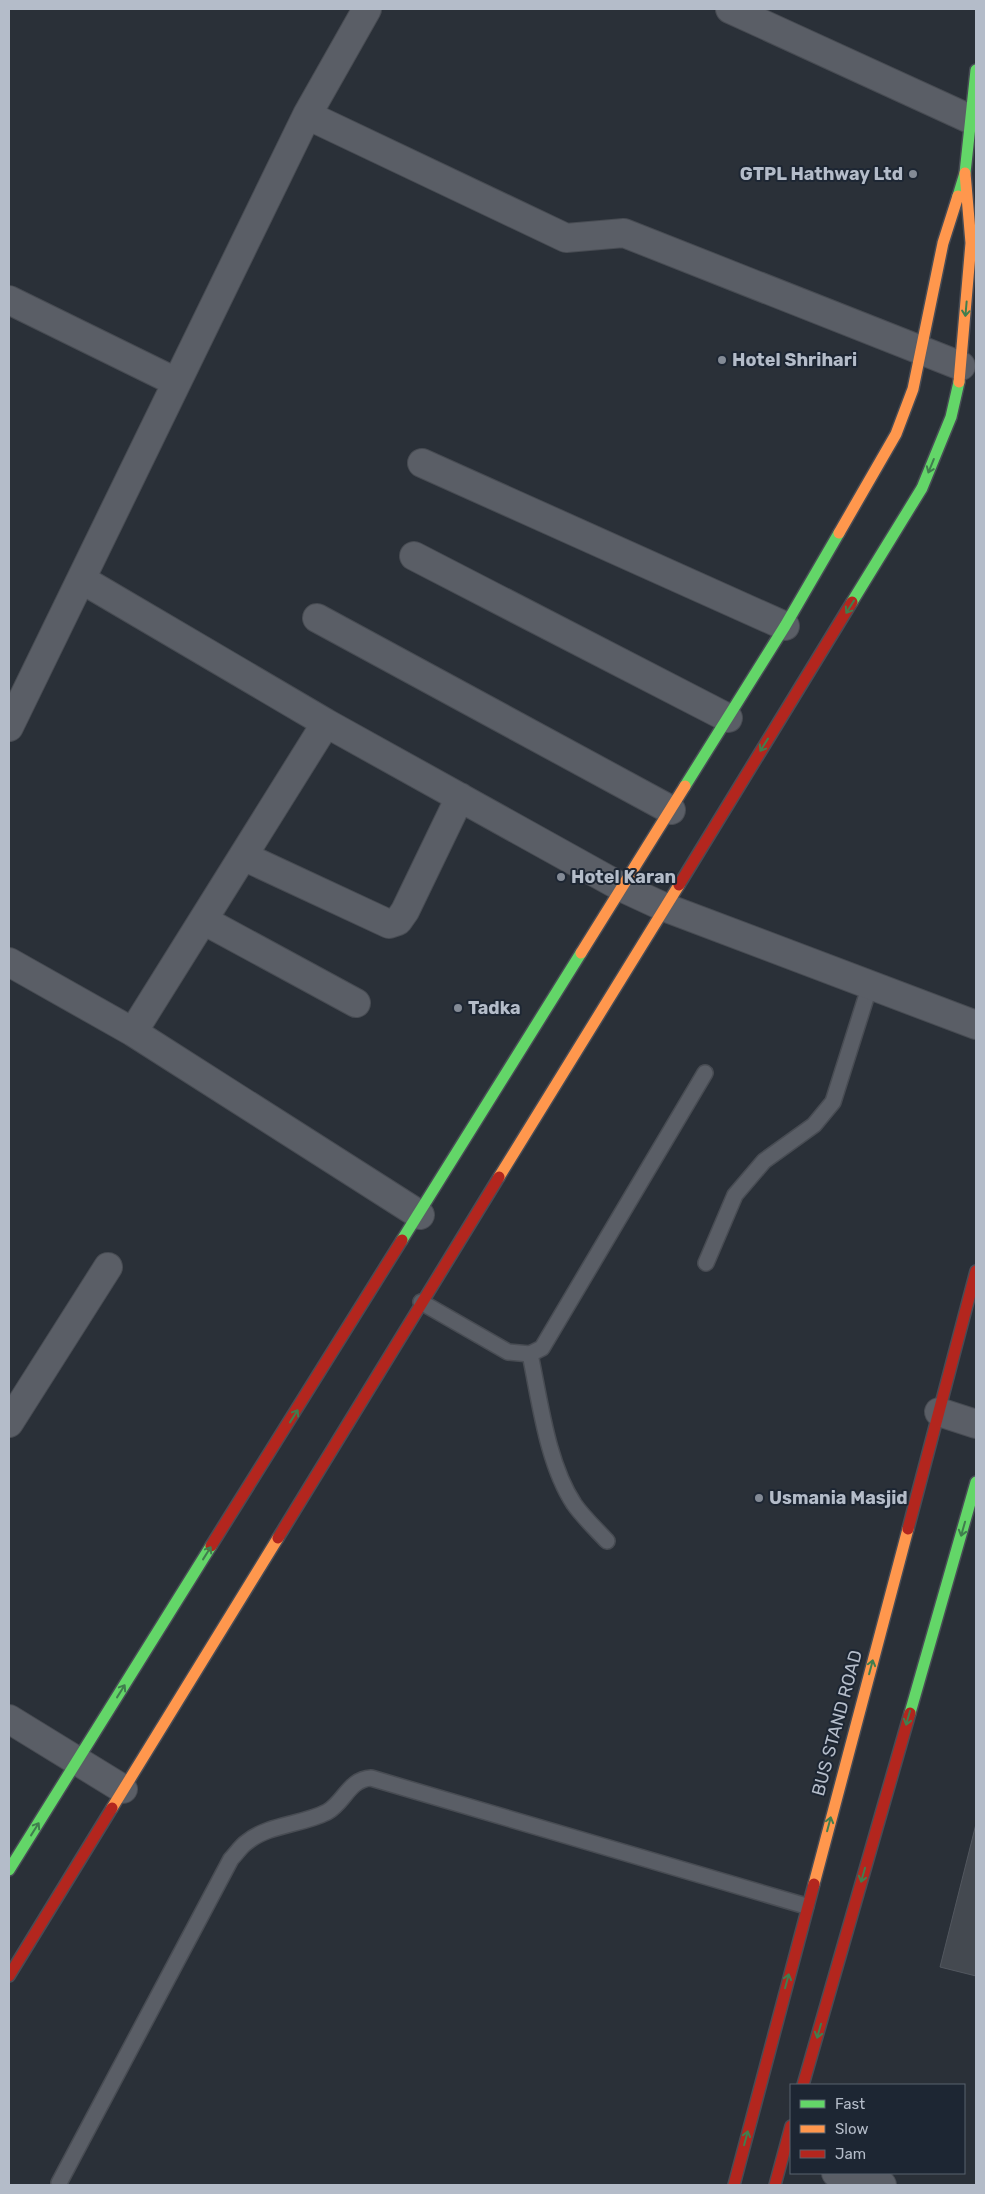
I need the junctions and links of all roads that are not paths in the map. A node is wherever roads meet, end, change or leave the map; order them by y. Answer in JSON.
{"nodes":[{"id":1,"x":367,"y":9,"type":"edge"},
{"id":2,"x":730,"y":9,"type":"edge"},
{"id":3,"x":976,"y":70,"type":"edge"},
{"id":4,"x":307,"y":116,"type":"junction"},
{"id":5,"x":970,"y":119,"type":"junction"},
{"id":6,"x":965,"y":173,"type":"junction"},
{"id":7,"x":9,"y":300,"type":"edge"},
{"id":8,"x":922,"y":351,"type":"junction"},
{"id":9,"x":961,"y":366,"type":"junction"},
{"id":10,"x":176,"y":382,"type":"junction"},
{"id":11,"x":422,"y":462,"type":"dead end"},
{"id":12,"x":414,"y":556,"type":"dead end"},
{"id":13,"x":81,"y":578,"type":"junction"},
{"id":14,"x":317,"y":618,"type":"dead end"},
{"id":15,"x":785,"y":626,"type":"junction"},
{"id":16,"x":728,"y":718,"type":"junction"},
{"id":17,"x":326,"y":723,"type":"junction"},
{"id":18,"x":9,"y":727,"type":"edge"},
{"id":19,"x":460,"y":797,"type":"junction"},
{"id":20,"x":671,"y":810,"type":"junction"},
{"id":21,"x":243,"y":856,"type":"junction"},
{"id":22,"x":623,"y":888,"type":"junction"},
{"id":23,"x":664,"y":907,"type":"junction"},
{"id":24,"x":203,"y":920,"type":"junction"},
{"id":25,"x":9,"y":962,"type":"edge"},
{"id":26,"x":870,"y":985,"type":"junction"},
{"id":27,"x":356,"y":1003,"type":"dead end"},
{"id":28,"x":976,"y":1025,"type":"edge"},
{"id":29,"x":133,"y":1032,"type":"junction"},
{"id":30,"x":706,"y":1073,"type":"dead end"},
{"id":31,"x":420,"y":1215,"type":"junction"},
{"id":32,"x":706,"y":1263,"type":"dead end"},
{"id":33,"x":108,"y":1267,"type":"dead end"},
{"id":34,"x":976,"y":1271,"type":"edge"},
{"id":35,"x":422,"y":1302,"type":"junction"},
{"id":36,"x":530,"y":1354,"type":"junction"},
{"id":37,"x":939,"y":1412,"type":"junction"},
{"id":38,"x":9,"y":1423,"type":"edge"},
{"id":39,"x":976,"y":1424,"type":"edge"},
{"id":40,"x":976,"y":1482,"type":"edge"},
{"id":41,"x":607,"y":1541,"type":"dead end"},
{"id":42,"x":9,"y":1719,"type":"edge"},
{"id":43,"x":77,"y":1761,"type":"junction"},
{"id":44,"x":123,"y":1789,"type":"junction"},
{"id":45,"x":9,"y":1870,"type":"edge"},
{"id":46,"x":806,"y":1906,"type":"junction"},
{"id":47,"x":9,"y":1976,"type":"edge"},
{"id":48,"x":803,"y":2084,"type":"edge"},
{"id":49,"x":790,"y":2134,"type":"edge"},
{"id":50,"x":787,"y":2159,"type":"edge"},
{"id":51,"x":840,"y":2174,"type":"edge"},
{"id":52,"x":59,"y":2183,"type":"dead end"},
{"id":53,"x":734,"y":2185,"type":"edge"},
{"id":54,"x":776,"y":2185,"type":"edge"},
{"id":55,"x":882,"y":2185,"type":"edge"}],
"edges":[{"from":1,"to":4,"type":"street"},
{"from":2,"to":5,"type":"street"},
{"from":3,"to":5,"type":"main road"},
{"from":4,"to":8,"type":"street"},
{"from":4,"to":10,"type":"street"},
{"from":5,"to":6,"type":"main road"},
{"from":6,"to":8,"type":"main road"},
{"from":6,"to":9,"type":"main road","one_way":true},
{"from":7,"to":10,"type":"street"},
{"from":8,"to":9,"type":"street"},
{"from":8,"to":15,"type":"main road"},
{"from":9,"to":23,"type":"main road","one_way":true},
{"from":10,"to":13,"type":"street"},
{"from":11,"to":15,"type":"street"},
{"from":12,"to":16,"type":"street"},
{"from":13,"to":17,"type":"street"},
{"from":13,"to":18,"type":"street"},
{"from":14,"to":20,"type":"street"},
{"from":15,"to":16,"type":"main road"},
{"from":16,"to":20,"type":"main road"},
{"from":17,"to":19,"type":"street"},
{"from":17,"to":21,"type":"street"},
{"from":19,"to":21,"type":"street"},
{"from":19,"to":22,"type":"street"},
{"from":20,"to":22,"type":"main road"},
{"from":21,"to":24,"type":"street"},
{"from":22,"to":23,"type":"street"},
{"from":22,"to":31,"type":"main road"},
{"from":23,"to":26,"type":"street"},
{"from":23,"to":35,"type":"main road"},
{"from":24,"to":27,"type":"street"},
{"from":24,"to":29,"type":"street"},
{"from":25,"to":29,"type":"street"},
{"from":26,"to":28,"type":"street"},
{"from":26,"to":32,"type":"lane"},
{"from":29,"to":31,"type":"street"},
{"from":30,"to":36,"type":"lane"},
{"from":43,"to":31,"type":"main road","one_way":true},
{"from":33,"to":38,"type":"street"},
{"from":34,"to":37,"type":"main road","name":"BUS STAND ROAD"},
{"from":35,"to":36,"type":"lane"},
{"from":35,"to":44,"type":"main road"},
{"from":36,"to":41,"type":"lane"},
{"from":37,"to":39,"type":"street"},
{"from":46,"to":37,"type":"main road","name":"BUS STAND ROAD","one_way":true},
{"from":40,"to":48,"type":"main road","one_way":true},
{"from":42,"to":43,"type":"street"},
{"from":43,"to":44,"type":"street"},
{"from":45,"to":43,"type":"main road","one_way":true},
{"from":44,"to":47,"type":"main road"},
{"from":46,"to":52,"type":"lane"},
{"from":53,"to":46,"type":"main road","name":"BUS STAND ROAD","one_way":true},
{"from":49,"to":50,"type":"main road"},
{"from":50,"to":54,"type":"main road"},
{"from":51,"to":55,"type":"street"}]}
